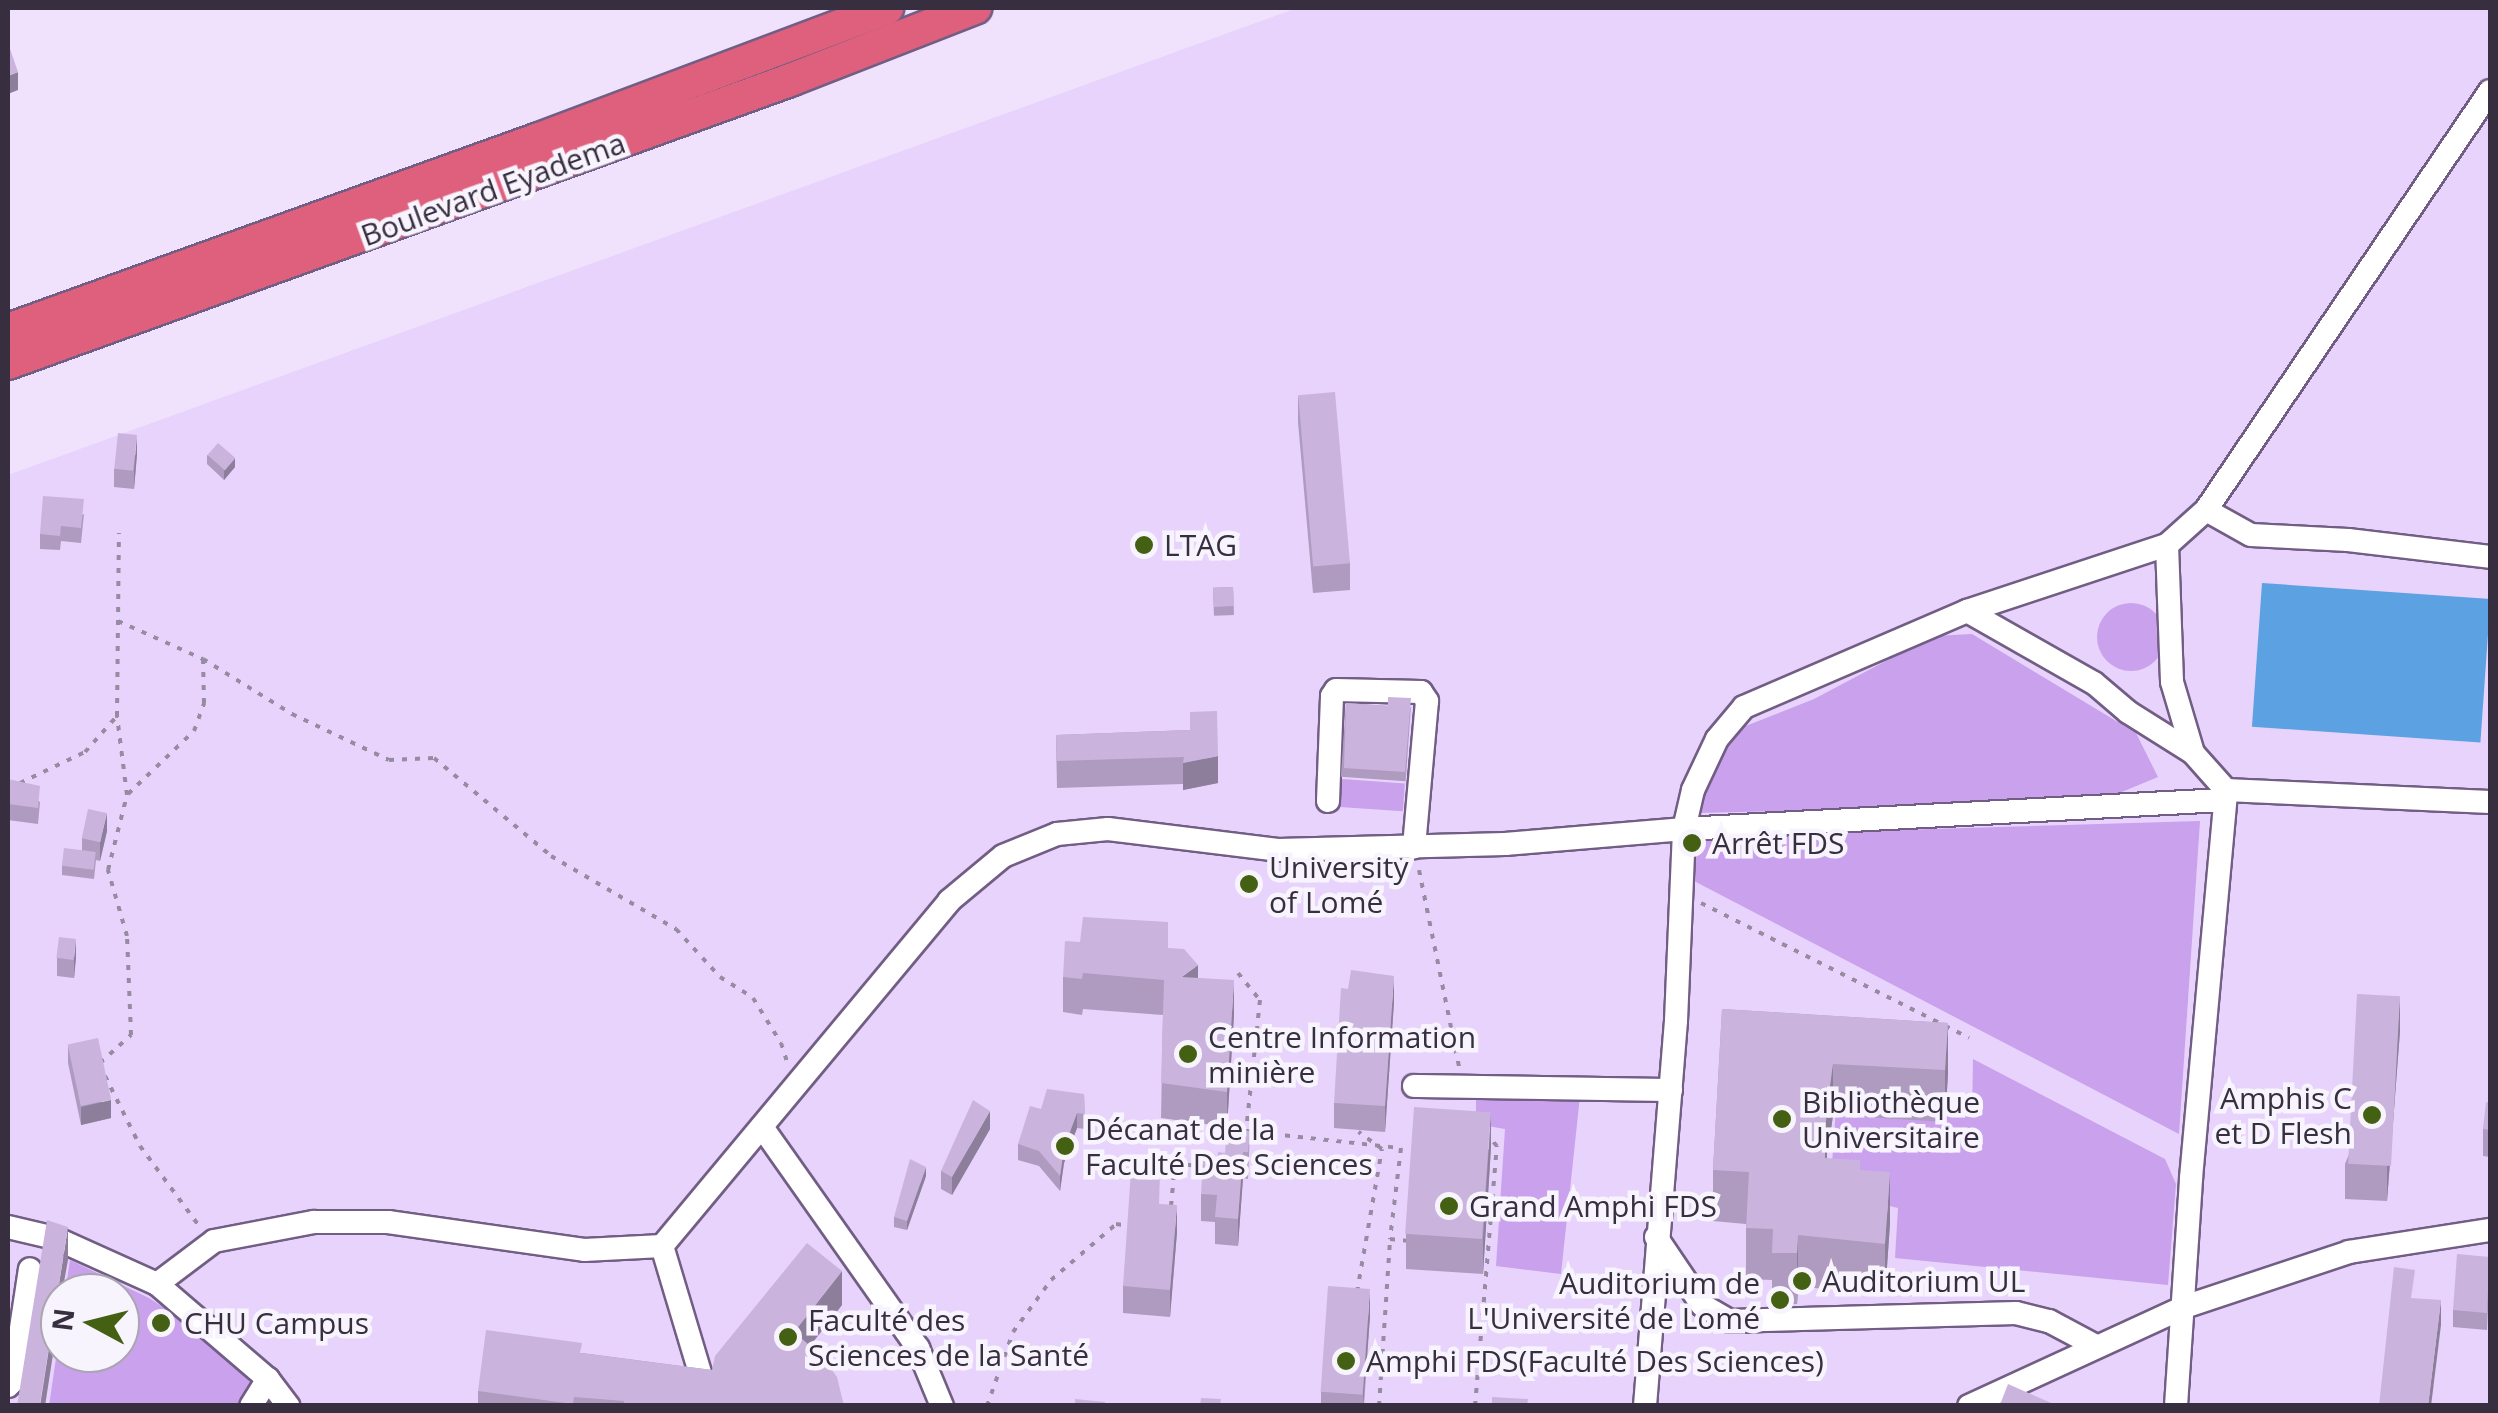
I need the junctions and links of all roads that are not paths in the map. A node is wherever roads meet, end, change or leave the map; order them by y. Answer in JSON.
{"nodes":[{"id":1,"x":886,"y":8,"type":"edge"},
{"id":2,"x":975,"y":8,"type":"edge"},
{"id":3,"x":2490,"y":90,"type":"edge"},
{"id":4,"x":8,"y":330,"type":"edge"},
{"id":5,"x":8,"y":363,"type":"edge"},
{"id":6,"x":2206,"y":510,"type":"junction"},
{"id":7,"x":2166,"y":545,"type":"junction"},
{"id":8,"x":2490,"y":557,"type":"edge"},
{"id":9,"x":1967,"y":611,"type":"junction"},
{"id":10,"x":2193,"y":754,"type":"junction"},
{"id":11,"x":2224,"y":795,"type":"junction"},
{"id":12,"x":1328,"y":801,"type":"dead end"},
{"id":13,"x":2490,"y":802,"type":"edge"},
{"id":14,"x":1684,"y":829,"type":"junction"},
{"id":15,"x":1414,"y":847,"type":"junction"},
{"id":16,"x":1414,"y":1086,"type":"dead end"},
{"id":17,"x":1671,"y":1090,"type":"junction"},
{"id":18,"x":762,"y":1128,"type":"junction"},
{"id":19,"x":8,"y":1227,"type":"edge"},
{"id":20,"x":2490,"y":1230,"type":"edge"},
{"id":21,"x":1656,"y":1237,"type":"junction"},
{"id":22,"x":662,"y":1246,"type":"junction"},
{"id":23,"x":30,"y":1269,"type":"dead end"},
{"id":24,"x":157,"y":1284,"type":"junction"},
{"id":25,"x":2184,"y":1308,"type":"junction"},
{"id":26,"x":2096,"y":1346,"type":"junction"},
{"id":27,"x":700,"y":1372,"type":"edge"},
{"id":28,"x":268,"y":1379,"type":"junction"},
{"id":29,"x":8,"y":1386,"type":"edge"},
{"id":30,"x":250,"y":1406,"type":"edge"},
{"id":31,"x":288,"y":1406,"type":"edge"},
{"id":32,"x":942,"y":1406,"type":"edge"},
{"id":33,"x":1645,"y":1406,"type":"edge"},
{"id":34,"x":1968,"y":1406,"type":"edge"},
{"id":35,"x":2176,"y":1406,"type":"edge"}],
"edges":[{"from":1,"to":4,"type":"highway","name":"Boulevard Eyadema"},
{"from":2,"to":5,"type":"highway","name":"Boulevard Eyadema"},
{"from":3,"to":6,"type":"lane"},
{"from":6,"to":7,"type":"lane"},
{"from":6,"to":8,"type":"lane"},
{"from":7,"to":9,"type":"lane"},
{"from":7,"to":10,"type":"lane"},
{"from":9,"to":10,"type":"lane"},
{"from":9,"to":14,"type":"lane"},
{"from":10,"to":11,"type":"lane"},
{"from":11,"to":13,"type":"lane"},
{"from":11,"to":14,"type":"lane"},
{"from":11,"to":25,"type":"lane"},
{"from":12,"to":15,"type":"lane"},
{"from":14,"to":15,"type":"lane"},
{"from":14,"to":17,"type":"lane"},
{"from":15,"to":18,"type":"lane"},
{"from":16,"to":17,"type":"lane"},
{"from":17,"to":21,"type":"lane"},
{"from":18,"to":22,"type":"lane"},
{"from":18,"to":32,"type":"lane"},
{"from":19,"to":24,"type":"lane"},
{"from":20,"to":25,"type":"lane"},
{"from":21,"to":26,"type":"lane"},
{"from":21,"to":33,"type":"lane"},
{"from":22,"to":24,"type":"lane"},
{"from":22,"to":27,"type":"lane"},
{"from":23,"to":29,"type":"lane"},
{"from":24,"to":28,"type":"lane"},
{"from":25,"to":26,"type":"lane"},
{"from":25,"to":35,"type":"lane"},
{"from":26,"to":34,"type":"lane"},
{"from":28,"to":30,"type":"lane"},
{"from":28,"to":31,"type":"lane"}]}
